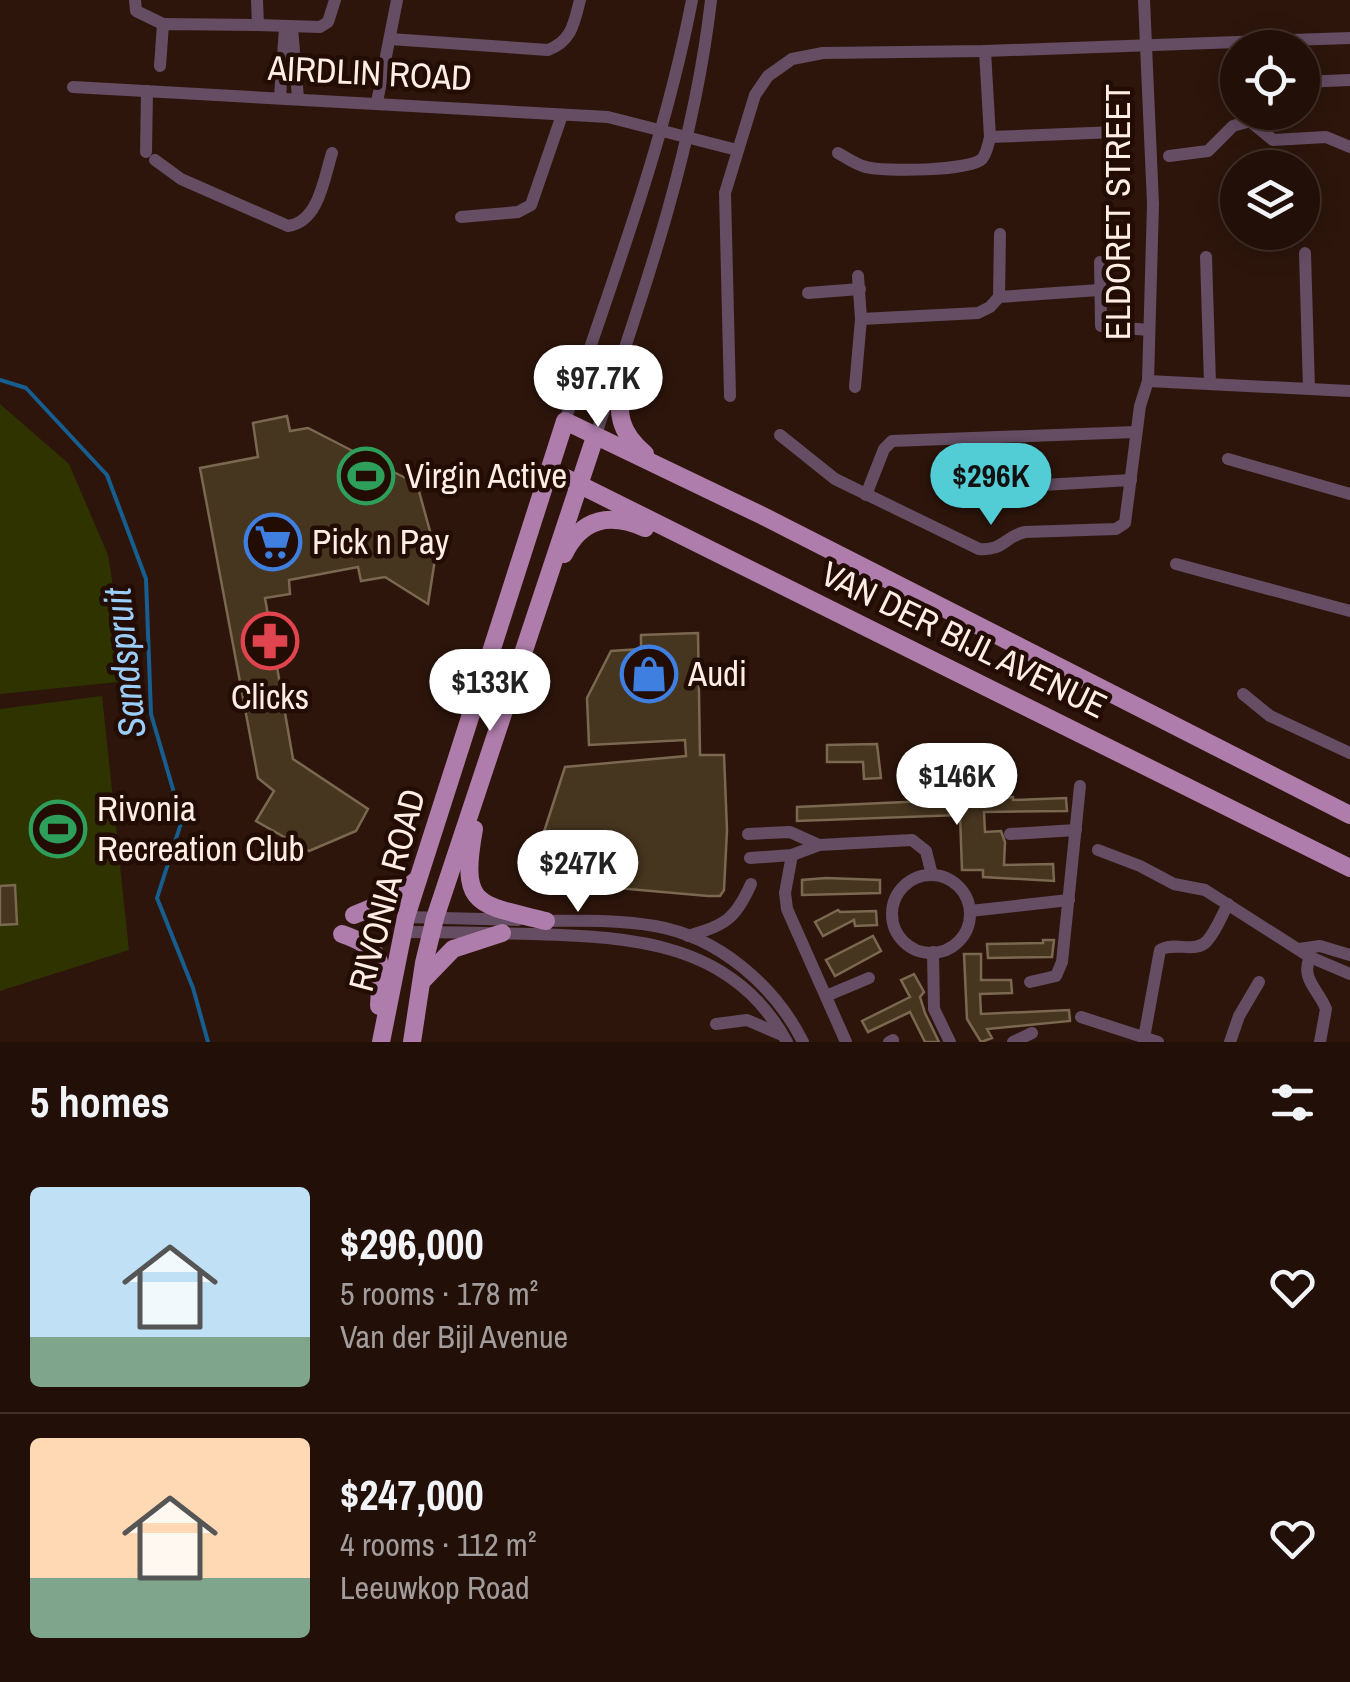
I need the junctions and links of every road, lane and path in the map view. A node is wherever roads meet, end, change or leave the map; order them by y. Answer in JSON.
{"nodes":[{"id":1,"x":135,"y":0,"type":"edge"},
{"id":2,"x":257,"y":0,"type":"edge"},
{"id":3,"x":335,"y":0,"type":"edge"},
{"id":4,"x":398,"y":0,"type":"edge"},
{"id":5,"x":580,"y":0,"type":"edge"},
{"id":6,"x":692,"y":0,"type":"edge"},
{"id":7,"x":711,"y":0,"type":"edge"},
{"id":8,"x":1144,"y":0,"type":"edge"},
{"id":9,"x":162,"y":24,"type":"junction"},
{"id":10,"x":258,"y":25,"type":"junction"},
{"id":11,"x":288,"y":28,"type":"junction"},
{"id":12,"x":1350,"y":38,"type":"edge"},
{"id":13,"x":390,"y":39,"type":"junction"},
{"id":14,"x":1146,"y":44,"type":"junction"},
{"id":15,"x":985,"y":52,"type":"junction"},
{"id":16,"x":160,"y":66,"type":"dead end"},
{"id":17,"x":1350,"y":80,"type":"edge"},
{"id":18,"x":1320,"y":81,"type":"edge"},
{"id":19,"x":74,"y":87,"type":"dead end"},
{"id":20,"x":150,"y":91,"type":"junction"},
{"id":21,"x":280,"y":97,"type":"junction"},
{"id":22,"x":298,"y":98,"type":"junction"},
{"id":23,"x":378,"y":102,"type":"junction"},
{"id":24,"x":562,"y":115,"type":"junction"},
{"id":25,"x":662,"y":129,"type":"junction"},
{"id":26,"x":1229,"y":130,"type":"edge"},
{"id":27,"x":1265,"y":130,"type":"edge"},
{"id":28,"x":1116,"y":132,"type":"dead end"},
{"id":29,"x":688,"y":136,"type":"junction"},
{"id":30,"x":990,"y":137,"type":"junction"},
{"id":31,"x":1350,"y":147,"type":"edge"},
{"id":32,"x":737,"y":150,"type":"junction"},
{"id":33,"x":332,"y":153,"type":"dead end"},
{"id":34,"x":838,"y":154,"type":"dead end"},
{"id":35,"x":1168,"y":156,"type":"dead end"},
{"id":36,"x":461,"y":217,"type":"dead end"},
{"id":37,"x":1000,"y":234,"type":"dead end"},
{"id":38,"x":1305,"y":253,"type":"dead end"},
{"id":39,"x":1206,"y":257,"type":"dead end"},
{"id":40,"x":1100,"y":262,"type":"dead end"},
{"id":41,"x":1100,"y":290,"type":"junction"},
{"id":42,"x":808,"y":293,"type":"dead end"},
{"id":43,"x":999,"y":297,"type":"junction"},
{"id":44,"x":862,"y":319,"type":"junction"},
{"id":45,"x":1149,"y":330,"type":"junction"},
{"id":46,"x":621,"y":360,"type":"junction"},
{"id":47,"x":1148,"y":381,"type":"junction"},
{"id":48,"x":1210,"y":383,"type":"junction"},
{"id":49,"x":856,"y":387,"type":"dead end"},
{"id":50,"x":1310,"y":389,"type":"junction"},
{"id":51,"x":1350,"y":391,"type":"edge"},
{"id":52,"x":730,"y":396,"type":"dead end"},
{"id":53,"x":565,"y":421,"type":"junction"},
{"id":54,"x":1136,"y":432,"type":"junction"},
{"id":55,"x":780,"y":435,"type":"dead end"},
{"id":56,"x":595,"y":437,"type":"junction"},
{"id":57,"x":1228,"y":459,"type":"dead end"},
{"id":58,"x":658,"y":465,"type":"junction"},
{"id":59,"x":550,"y":470,"type":"junction"},
{"id":60,"x":1131,"y":480,"type":"junction"},
{"id":61,"x":579,"y":482,"type":"junction"},
{"id":62,"x":951,"y":490,"type":"dead end"},
{"id":63,"x":1350,"y":494,"type":"edge"},
{"id":64,"x":866,"y":496,"type":"junction"},
{"id":65,"x":1176,"y":564,"type":"dead end"},
{"id":66,"x":743,"y":568,"type":"junction"},
{"id":67,"x":542,"y":601,"type":"junction"},
{"id":68,"x":1350,"y":612,"type":"edge"},
{"id":69,"x":1243,"y":694,"type":"dead end"},
{"id":70,"x":1350,"y":753,"type":"edge"},
{"id":71,"x":486,"y":759,"type":"junction"},
{"id":72,"x":1080,"y":786,"type":"dead end"},
{"id":73,"x":1350,"y":815,"type":"edge"},
{"id":74,"x":1076,"y":830,"type":"junction"},
{"id":75,"x":748,"y":834,"type":"dead end"},
{"id":76,"x":1010,"y":834,"type":"dead end"},
{"id":77,"x":819,"y":845,"type":"junction"},
{"id":78,"x":1098,"y":850,"type":"dead end"},
{"id":79,"x":792,"y":855,"type":"junction"},
{"id":80,"x":750,"y":858,"type":"dead end"},
{"id":81,"x":1350,"y":868,"type":"edge"},
{"id":82,"x":932,"y":875,"type":"junction"},
{"id":83,"x":418,"y":878,"type":"junction"},
{"id":84,"x":751,"y":884,"type":"dead end"},
{"id":85,"x":1068,"y":900,"type":"junction"},
{"id":86,"x":1228,"y":904,"type":"junction"},
{"id":87,"x":970,"y":910,"type":"junction"},
{"id":88,"x":354,"y":914,"type":"dead end"},
{"id":89,"x":546,"y":921,"type":"junction"},
{"id":90,"x":404,"y":924,"type":"junction"},
{"id":91,"x":433,"y":925,"type":"junction"},
{"id":92,"x":342,"y":934,"type":"dead end"},
{"id":93,"x":502,"y":934,"type":"junction"},
{"id":94,"x":688,"y":936,"type":"junction"},
{"id":95,"x":933,"y":952,"type":"junction"},
{"id":96,"x":1304,"y":953,"type":"junction"},
{"id":97,"x":1350,"y":955,"type":"edge"},
{"id":98,"x":1350,"y":974,"type":"edge"},
{"id":99,"x":869,"y":978,"type":"dead end"},
{"id":100,"x":1030,"y":982,"type":"dead end"},
{"id":101,"x":1259,"y":982,"type":"dead end"},
{"id":102,"x":420,"y":984,"type":"junction"},
{"id":103,"x":826,"y":996,"type":"junction"},
{"id":104,"x":1081,"y":1017,"type":"dead end"},
{"id":105,"x":716,"y":1024,"type":"dead end"},
{"id":106,"x":1032,"y":1033,"type":"dead end"},
{"id":107,"x":383,"y":1034,"type":"edge"},
{"id":108,"x":786,"y":1039,"type":"edge"},
{"id":109,"x":1151,"y":1040,"type":"edge"},
{"id":110,"x":412,"y":1042,"type":"edge"},
{"id":111,"x":804,"y":1042,"type":"edge"},
{"id":112,"x":846,"y":1042,"type":"edge"},
{"id":113,"x":950,"y":1042,"type":"edge"},
{"id":114,"x":1013,"y":1042,"type":"edge"},
{"id":115,"x":1230,"y":1042,"type":"edge"},
{"id":116,"x":1320,"y":1042,"type":"edge"}],
"edges":[{"from":1,"to":9,"type":"street"},
{"from":2,"to":10,"type":"street"},
{"from":3,"to":11,"type":"street"},
{"from":4,"to":13,"type":"street"},
{"from":5,"to":13,"type":"street"},
{"from":6,"to":25,"type":"street","name":"RIVONIA ROAD"},
{"from":7,"to":29,"type":"street","name":"RIVONIA ROAD"},
{"from":8,"to":14,"type":"street","name":"ELDORET STREET"},
{"from":9,"to":10,"type":"street"},
{"from":9,"to":16,"type":"street"},
{"from":10,"to":11,"type":"street"},
{"from":11,"to":21,"type":"street"},
{"from":11,"to":22,"type":"street"},
{"from":12,"to":14,"type":"street"},
{"from":13,"to":23,"type":"street"},
{"from":14,"to":15,"type":"street"},
{"from":14,"to":45,"type":"street","name":"ELDORET STREET"},
{"from":15,"to":30,"type":"street"},
{"from":15,"to":32,"type":"street"},
{"from":17,"to":18,"type":"street"},
{"from":19,"to":20,"type":"street","name":"AIRDLIN ROAD"},
{"from":20,"to":21,"type":"street","name":"AIRDLIN ROAD"},
{"from":20,"to":33,"type":"street"},
{"from":21,"to":22,"type":"street","name":"AIRDLIN ROAD"},
{"from":22,"to":23,"type":"street","name":"AIRDLIN ROAD"},
{"from":23,"to":24,"type":"street","name":"AIRDLIN ROAD"},
{"from":24,"to":25,"type":"street","name":"AIRDLIN ROAD"},
{"from":24,"to":36,"type":"street"},
{"from":25,"to":29,"type":"street","name":"AIRDLIN ROAD"},
{"from":25,"to":53,"type":"street","name":"RIVONIA ROAD"},
{"from":26,"to":35,"type":"street"},
{"from":27,"to":31,"type":"street"},
{"from":28,"to":30,"type":"street"},
{"from":29,"to":32,"type":"street","name":"AIRDLIN ROAD"},
{"from":29,"to":46,"type":"street","name":"RIVONIA ROAD"},
{"from":30,"to":34,"type":"street"},
{"from":32,"to":52,"type":"street"},
{"from":37,"to":43,"type":"street"},
{"from":38,"to":50,"type":"street"},
{"from":39,"to":48,"type":"street"},
{"from":40,"to":41,"type":"street"},
{"from":41,"to":43,"type":"street"},
{"from":41,"to":45,"type":"street"},
{"from":42,"to":44,"type":"street"},
{"from":43,"to":44,"type":"street"},
{"from":44,"to":49,"type":"street"},
{"from":45,"to":47,"type":"street","name":"ELDORET STREET"},
{"from":46,"to":56,"type":"street","name":"RIVONIA ROAD"},
{"from":46,"to":58,"type":"main road"},
{"from":47,"to":48,"type":"street"},
{"from":47,"to":54,"type":"street","name":"ELDORET STREET"},
{"from":48,"to":50,"type":"street"},
{"from":50,"to":51,"type":"street"},
{"from":53,"to":56,"type":"main road","name":"VAN DER BIJL AVENUE"},
{"from":53,"to":59,"type":"main road","name":"RIVONIA ROAD"},
{"from":54,"to":60,"type":"street","name":"ELDORET STREET"},
{"from":54,"to":64,"type":"street"},
{"from":55,"to":64,"type":"street"},
{"from":56,"to":58,"type":"main road","name":"VAN DER BIJL AVENUE"},
{"from":56,"to":61,"type":"main road","name":"RIVONIA ROAD"},
{"from":57,"to":63,"type":"street"},
{"from":58,"to":73,"type":"main road","name":"VAN DER BIJL AVENUE"},
{"from":59,"to":61,"type":"main road","name":"VAN DER BIJL AVENUE"},
{"from":59,"to":83,"type":"main road","name":"RIVONIA ROAD"},
{"from":60,"to":62,"type":"street"},
{"from":60,"to":64,"type":"street","name":"ELDORET STREET"},
{"from":61,"to":66,"type":"main road","name":"VAN DER BIJL AVENUE"},
{"from":61,"to":67,"type":"main road","name":"RIVONIA ROAD"},
{"from":65,"to":68,"type":"street"},
{"from":66,"to":67,"type":"main road"},
{"from":66,"to":81,"type":"main road","name":"VAN DER BIJL AVENUE"},
{"from":67,"to":71,"type":"main road","name":"RIVONIA ROAD"},
{"from":69,"to":70,"type":"street"},
{"from":71,"to":89,"type":"main road"},
{"from":71,"to":91,"type":"main road","name":"RIVONIA ROAD"},
{"from":72,"to":74,"type":"street"},
{"from":74,"to":76,"type":"street"},
{"from":74,"to":85,"type":"street"},
{"from":75,"to":77,"type":"street"},
{"from":77,"to":79,"type":"street"},
{"from":77,"to":82,"type":"street"},
{"from":78,"to":86,"type":"street"},
{"from":79,"to":80,"type":"street"},
{"from":79,"to":103,"type":"street"},
{"from":82,"to":87,"type":"street"},
{"from":82,"to":95,"type":"street"},
{"from":83,"to":88,"type":"main road"},
{"from":83,"to":90,"type":"main road","name":"RIVONIA ROAD"},
{"from":84,"to":94,"type":"street"},
{"from":85,"to":87,"type":"street"},
{"from":85,"to":100,"type":"street"},
{"from":86,"to":96,"type":"street"},
{"from":86,"to":109,"type":"street"},
{"from":87,"to":95,"type":"street"},
{"from":89,"to":91,"type":"street"},
{"from":89,"to":94,"type":"street"},
{"from":90,"to":91,"type":"street"},
{"from":90,"to":107,"type":"main road","name":"RIVONIA ROAD"},
{"from":91,"to":93,"type":"street"},
{"from":91,"to":102,"type":"main road","name":"RIVONIA ROAD"},
{"from":92,"to":107,"type":"main road"},
{"from":93,"to":102,"type":"main road"},
{"from":93,"to":108,"type":"street"},
{"from":94,"to":111,"type":"street"},
{"from":95,"to":113,"type":"street"},
{"from":96,"to":97,"type":"street"},
{"from":96,"to":98,"type":"street"},
{"from":96,"to":116,"type":"street"},
{"from":99,"to":103,"type":"street"},
{"from":101,"to":115,"type":"street"},
{"from":102,"to":110,"type":"main road","name":"RIVONIA ROAD"},
{"from":103,"to":112,"type":"street"},
{"from":104,"to":109,"type":"street"},
{"from":105,"to":108,"type":"street"},
{"from":106,"to":114,"type":"street"}]}
